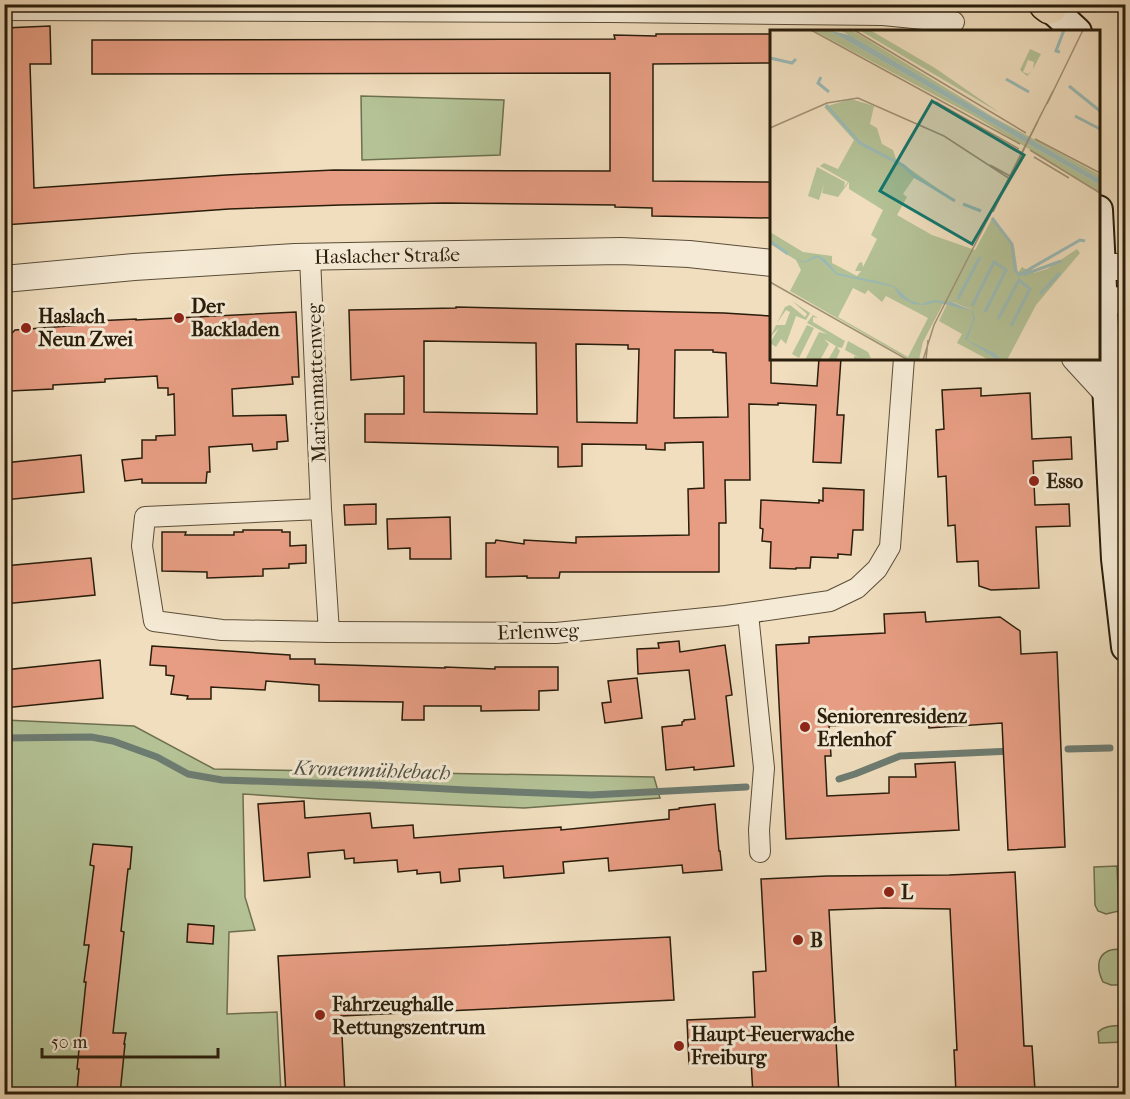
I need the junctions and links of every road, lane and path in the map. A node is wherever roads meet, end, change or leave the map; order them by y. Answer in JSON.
{"nodes":[{"id":1,"x":1060,"y":5,"type":"edge"},
{"id":2,"x":4,"y":10,"type":"edge"},
{"id":3,"x":954,"y":22,"type":"dead end"},
{"id":4,"x":1076,"y":30,"type":"edge"},
{"id":5,"x":1084,"y":30,"type":"edge"},
{"id":6,"x":1100,"y":221,"type":"edge"},
{"id":7,"x":310,"y":257,"type":"junction"},
{"id":8,"x":770,"y":263,"type":"edge"},
{"id":9,"x":1108,"y":267,"type":"edge"},
{"id":10,"x":4,"y":279,"type":"edge"},
{"id":11,"x":1109,"y":301,"type":"edge"},
{"id":12,"x":904,"y":360,"type":"edge"},
{"id":13,"x":1077,"y":360,"type":"edge"},
{"id":14,"x":1108,"y":394,"type":"junction"},
{"id":15,"x":321,"y":509,"type":"junction"},
{"id":16,"x":747,"y":614,"type":"junction"},
{"id":17,"x":329,"y":632,"type":"junction"},
{"id":18,"x":1125,"y":647,"type":"edge"},
{"id":19,"x":760,"y":852,"type":"dead end"}],
"edges":[{"from":1,"to":4,"type":"main road"},
{"from":1,"to":5,"type":"main road"},
{"from":2,"to":3,"type":"street"},
{"from":6,"to":9,"type":"main road"},
{"from":7,"to":8,"type":"street","name":"Haslacher Straße"},
{"from":7,"to":10,"type":"street","name":"Haslacher Straße"},
{"from":7,"to":15,"type":"street","name":"Marienmattenweg"},
{"from":9,"to":11,"type":"main road"},
{"from":11,"to":14,"type":"main road"},
{"from":12,"to":16,"type":"street","name":"Erlenweg"},
{"from":13,"to":14,"type":"street"},
{"from":14,"to":18,"type":"main road"},
{"from":15,"to":17,"type":"street","name":"Marienmattenweg"},
{"from":15,"to":17,"type":"street"},
{"from":16,"to":17,"type":"street","name":"Erlenweg"},
{"from":16,"to":19,"type":"street"}]}
